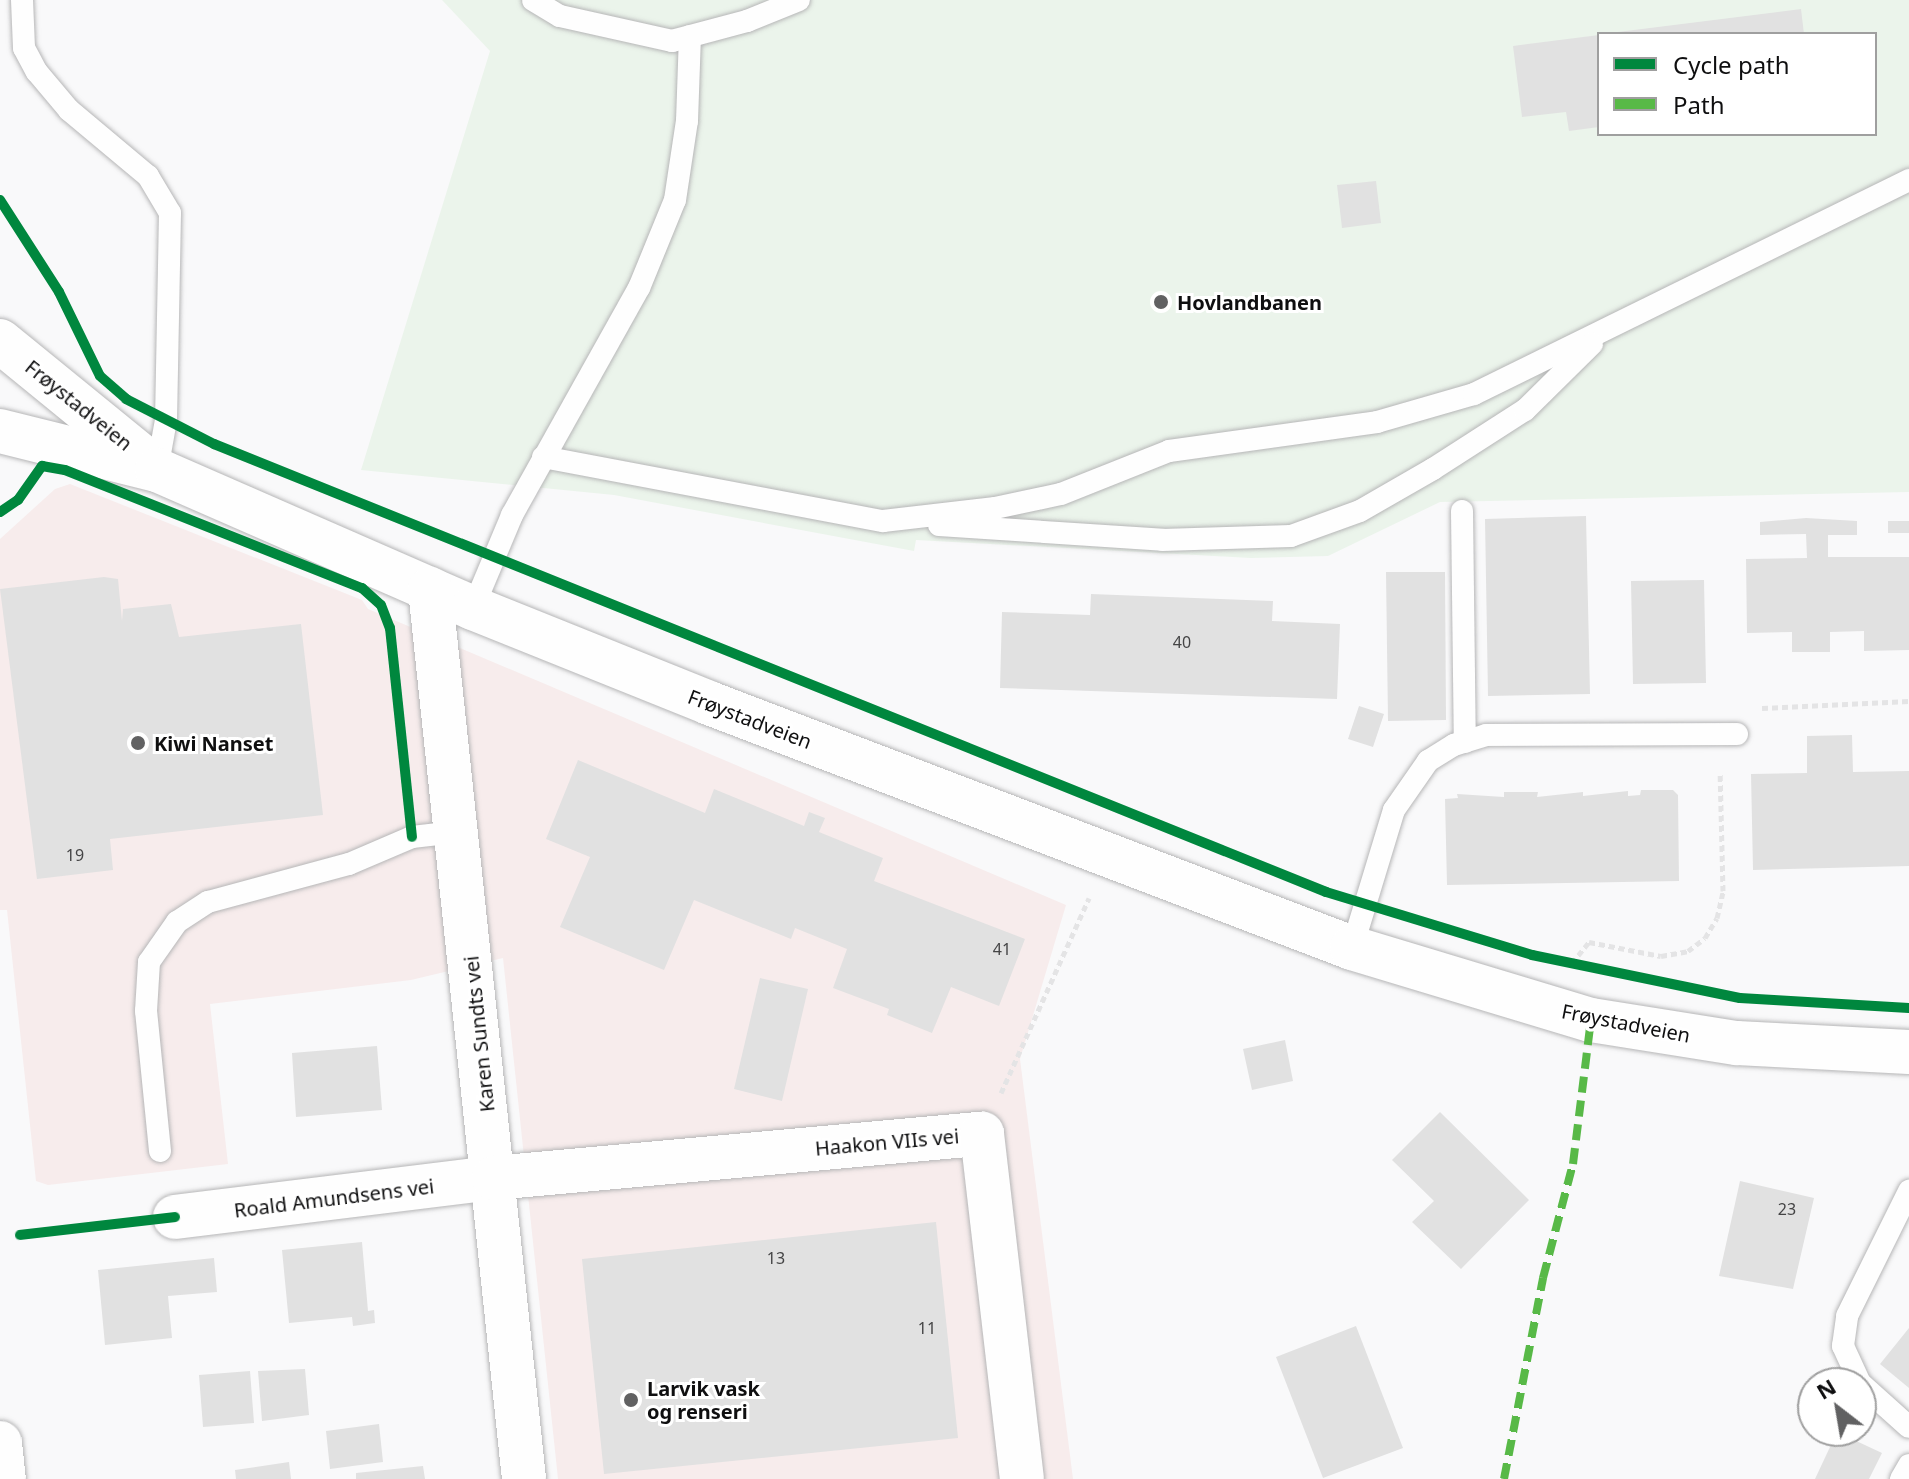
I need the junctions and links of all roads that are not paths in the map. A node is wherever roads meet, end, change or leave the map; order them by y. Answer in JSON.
{"nodes":[{"id":1,"x":22,"y":0,"type":"edge"},
{"id":2,"x":533,"y":0,"type":"edge"},
{"id":3,"x":799,"y":0,"type":"edge"},
{"id":4,"x":690,"y":36,"type":"junction"},
{"id":5,"x":1909,"y":180,"type":"edge"},
{"id":6,"x":1607,"y":329,"type":"junction"},
{"id":7,"x":0,"y":341,"type":"edge"},
{"id":8,"x":0,"y":431,"type":"edge"},
{"id":9,"x":543,"y":457,"type":"junction"},
{"id":10,"x":157,"y":470,"type":"junction"},
{"id":11,"x":1462,"y":511,"type":"dead end"},
{"id":12,"x":883,"y":521,"type":"junction"},
{"id":13,"x":430,"y":589,"type":"junction"},
{"id":14,"x":473,"y":608,"type":"junction"},
{"id":15,"x":1728,"y":734,"type":"road end"},
{"id":16,"x":1465,"y":742,"type":"junction"},
{"id":17,"x":456,"y":832,"type":"junction"},
{"id":18,"x":1352,"y":948,"type":"junction"},
{"id":19,"x":1909,"y":1052,"type":"edge"},
{"id":20,"x":160,"y":1151,"type":"dead end"},
{"id":21,"x":494,"y":1178,"type":"junction"},
{"id":22,"x":1909,"y":1191,"type":"edge"},
{"id":23,"x":175,"y":1217,"type":"dead end"},
{"id":24,"x":1853,"y":1367,"type":"edge"},
{"id":25,"x":1877,"y":1398,"type":"edge"},
{"id":26,"x":1909,"y":1427,"type":"edge"},
{"id":27,"x":0,"y":1443,"type":"edge"},
{"id":28,"x":1909,"y":1465,"type":"edge"},
{"id":29,"x":4,"y":1479,"type":"edge"},
{"id":30,"x":524,"y":1479,"type":"edge"},
{"id":31,"x":1022,"y":1479,"type":"edge"},
{"id":32,"x":1901,"y":1479,"type":"edge"}],
"edges":[{"from":1,"to":10,"type":"lane"},
{"from":2,"to":4,"type":"lane"},
{"from":3,"to":4,"type":"lane"},
{"from":4,"to":9,"type":"lane"},
{"from":5,"to":6,"type":"lane"},
{"from":6,"to":12,"type":"lane"},
{"from":6,"to":12,"type":"lane"},
{"from":7,"to":10,"type":"street","name":"Frøystadveien"},
{"from":8,"to":10,"type":"street","name":"Frøystadveien"},
{"from":9,"to":12,"type":"lane"},
{"from":9,"to":14,"type":"lane"},
{"from":10,"to":13,"type":"street","name":"Frøystadveien"},
{"from":11,"to":16,"type":"lane"},
{"from":13,"to":14,"type":"street","name":"Frøystadveien"},
{"from":13,"to":17,"type":"street","name":"Karen Sundts vei"},
{"from":14,"to":18,"type":"street","name":"Frøystadveien"},
{"from":15,"to":16,"type":"lane"},
{"from":16,"to":18,"type":"lane"},
{"from":17,"to":20,"type":"lane"},
{"from":17,"to":21,"type":"street","name":"Karen Sundts vei"},
{"from":18,"to":19,"type":"street","name":"Frøystadveien"},
{"from":21,"to":23,"type":"street","name":"Roald Amundsens vei"},
{"from":21,"to":30,"type":"street","name":"Karen Sundts vei"},
{"from":21,"to":31,"type":"street","name":"Haakon VIIs vei"},
{"from":22,"to":24,"type":"lane"},
{"from":25,"to":26,"type":"lane"},
{"from":27,"to":29,"type":"street"},
{"from":28,"to":32,"type":"lane"}]}
